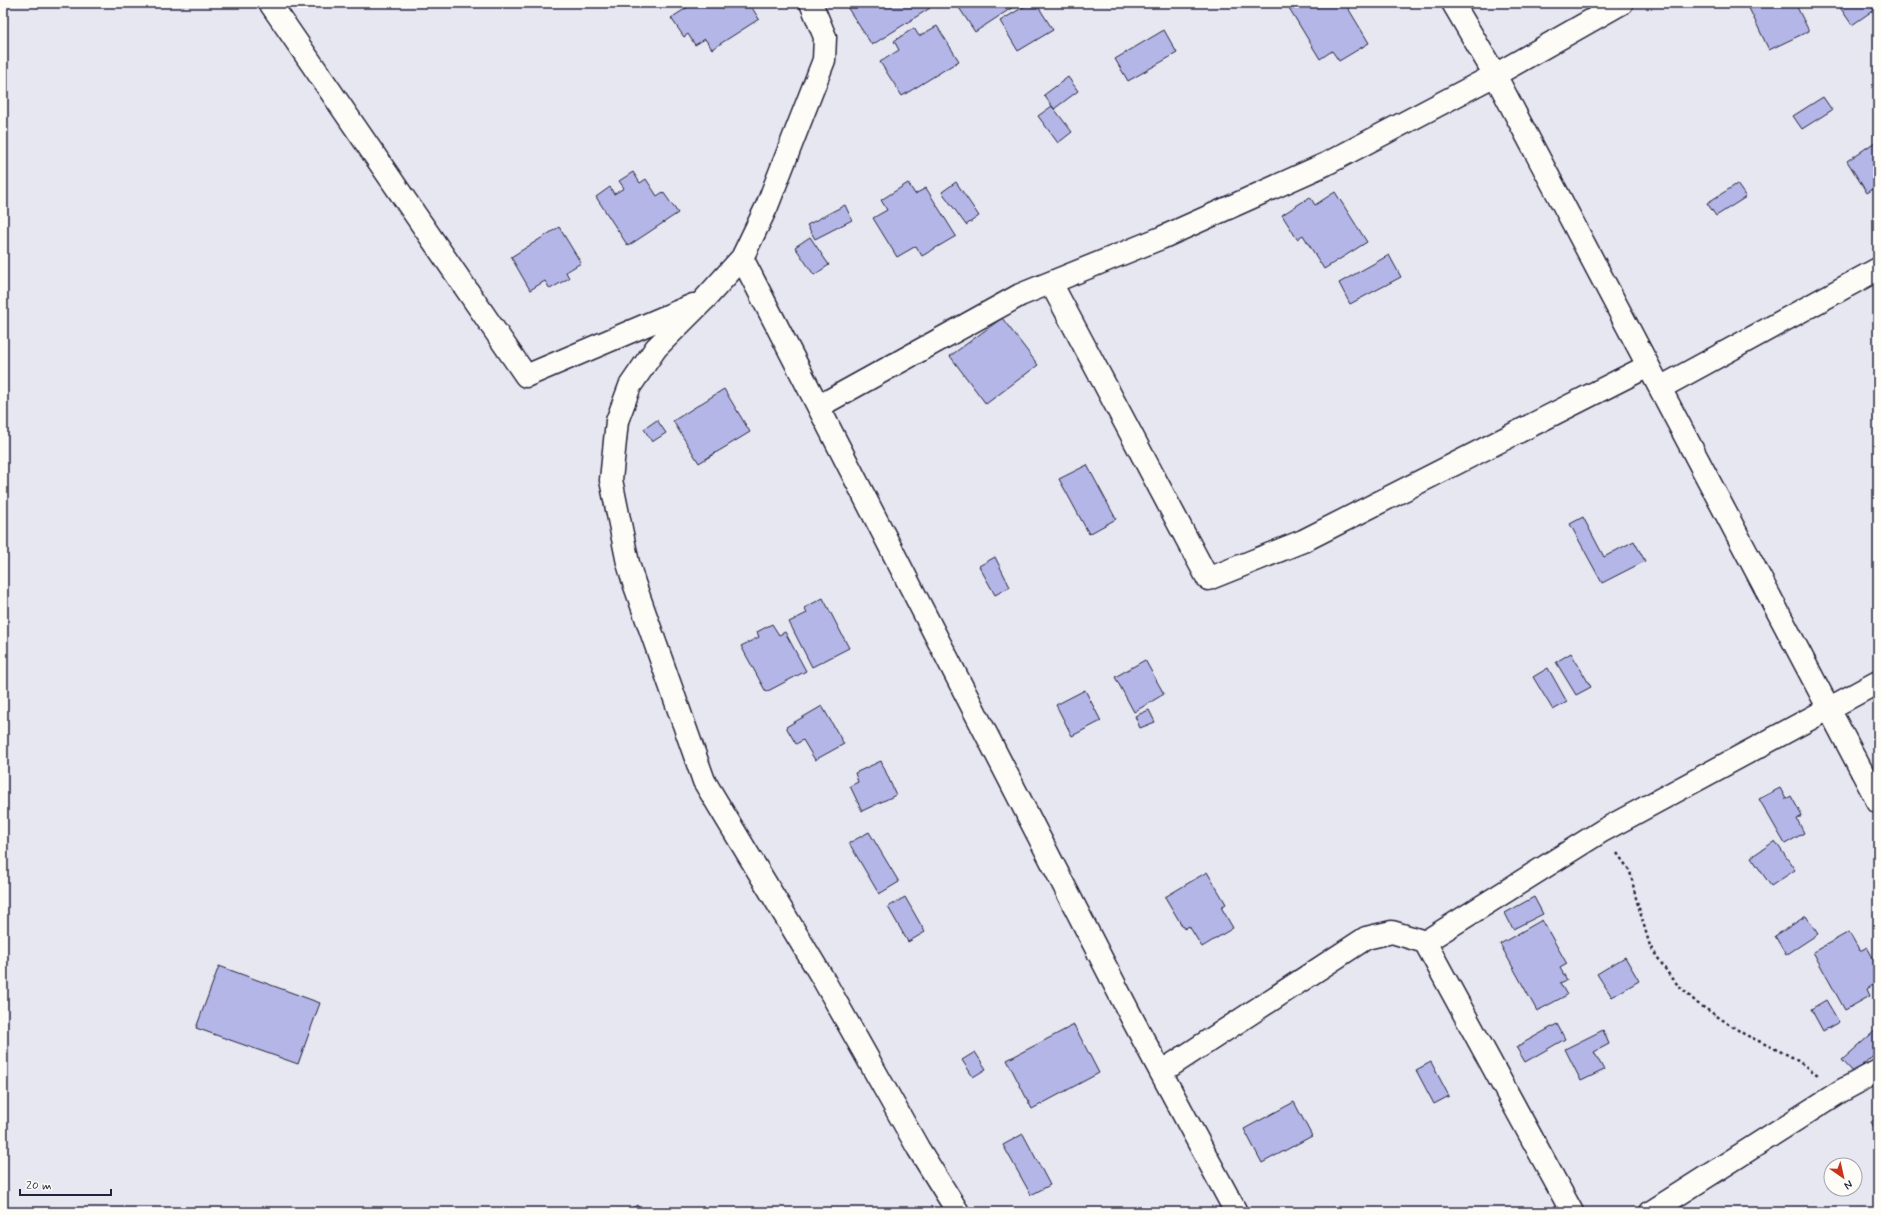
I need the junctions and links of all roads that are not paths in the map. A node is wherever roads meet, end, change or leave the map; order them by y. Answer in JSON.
{"nodes":[{"id":1,"x":270,"y":3,"type":"edge"},
{"id":2,"x":811,"y":3,"type":"edge"},
{"id":3,"x":1453,"y":3,"type":"edge"},
{"id":4,"x":1622,"y":3,"type":"edge"},
{"id":5,"x":1495,"y":75,"type":"junction"},
{"id":6,"x":742,"y":258,"type":"junction"},
{"id":7,"x":1878,"y":269,"type":"edge"},
{"id":8,"x":1051,"y":283,"type":"junction"},
{"id":9,"x":704,"y":300,"type":"junction"},
{"id":10,"x":1648,"y":366,"type":"junction"},
{"id":11,"x":1660,"y":388,"type":"junction"},
{"id":12,"x":819,"y":408,"type":"junction"},
{"id":13,"x":1878,"y":682,"type":"edge"},
{"id":14,"x":1829,"y":709,"type":"junction"},
{"id":15,"x":1878,"y":802,"type":"edge"},
{"id":16,"x":1425,"y":942,"type":"junction"},
{"id":17,"x":1878,"y":1071,"type":"edge"},
{"id":18,"x":1161,"y":1072,"type":"junction"},
{"id":19,"x":958,"y":1212,"type":"edge"},
{"id":20,"x":1236,"y":1212,"type":"edge"},
{"id":21,"x":1572,"y":1212,"type":"edge"},
{"id":22,"x":1651,"y":1212,"type":"edge"}],
"edges":[{"from":1,"to":9,"type":"street"},
{"from":2,"to":6,"type":"street"},
{"from":3,"to":5,"type":"street"},
{"from":4,"to":5,"type":"street"},
{"from":5,"to":8,"type":"street"},
{"from":5,"to":10,"type":"street"},
{"from":6,"to":9,"type":"street"},
{"from":6,"to":12,"type":"street"},
{"from":7,"to":11,"type":"street"},
{"from":8,"to":10,"type":"street"},
{"from":8,"to":12,"type":"street"},
{"from":9,"to":19,"type":"street"},
{"from":10,"to":11,"type":"street"},
{"from":11,"to":14,"type":"street"},
{"from":12,"to":18,"type":"street"},
{"from":13,"to":14,"type":"street"},
{"from":14,"to":15,"type":"street"},
{"from":14,"to":16,"type":"street"},
{"from":16,"to":18,"type":"street"},
{"from":16,"to":21,"type":"street"},
{"from":17,"to":22,"type":"street"},
{"from":18,"to":20,"type":"street"}]}
